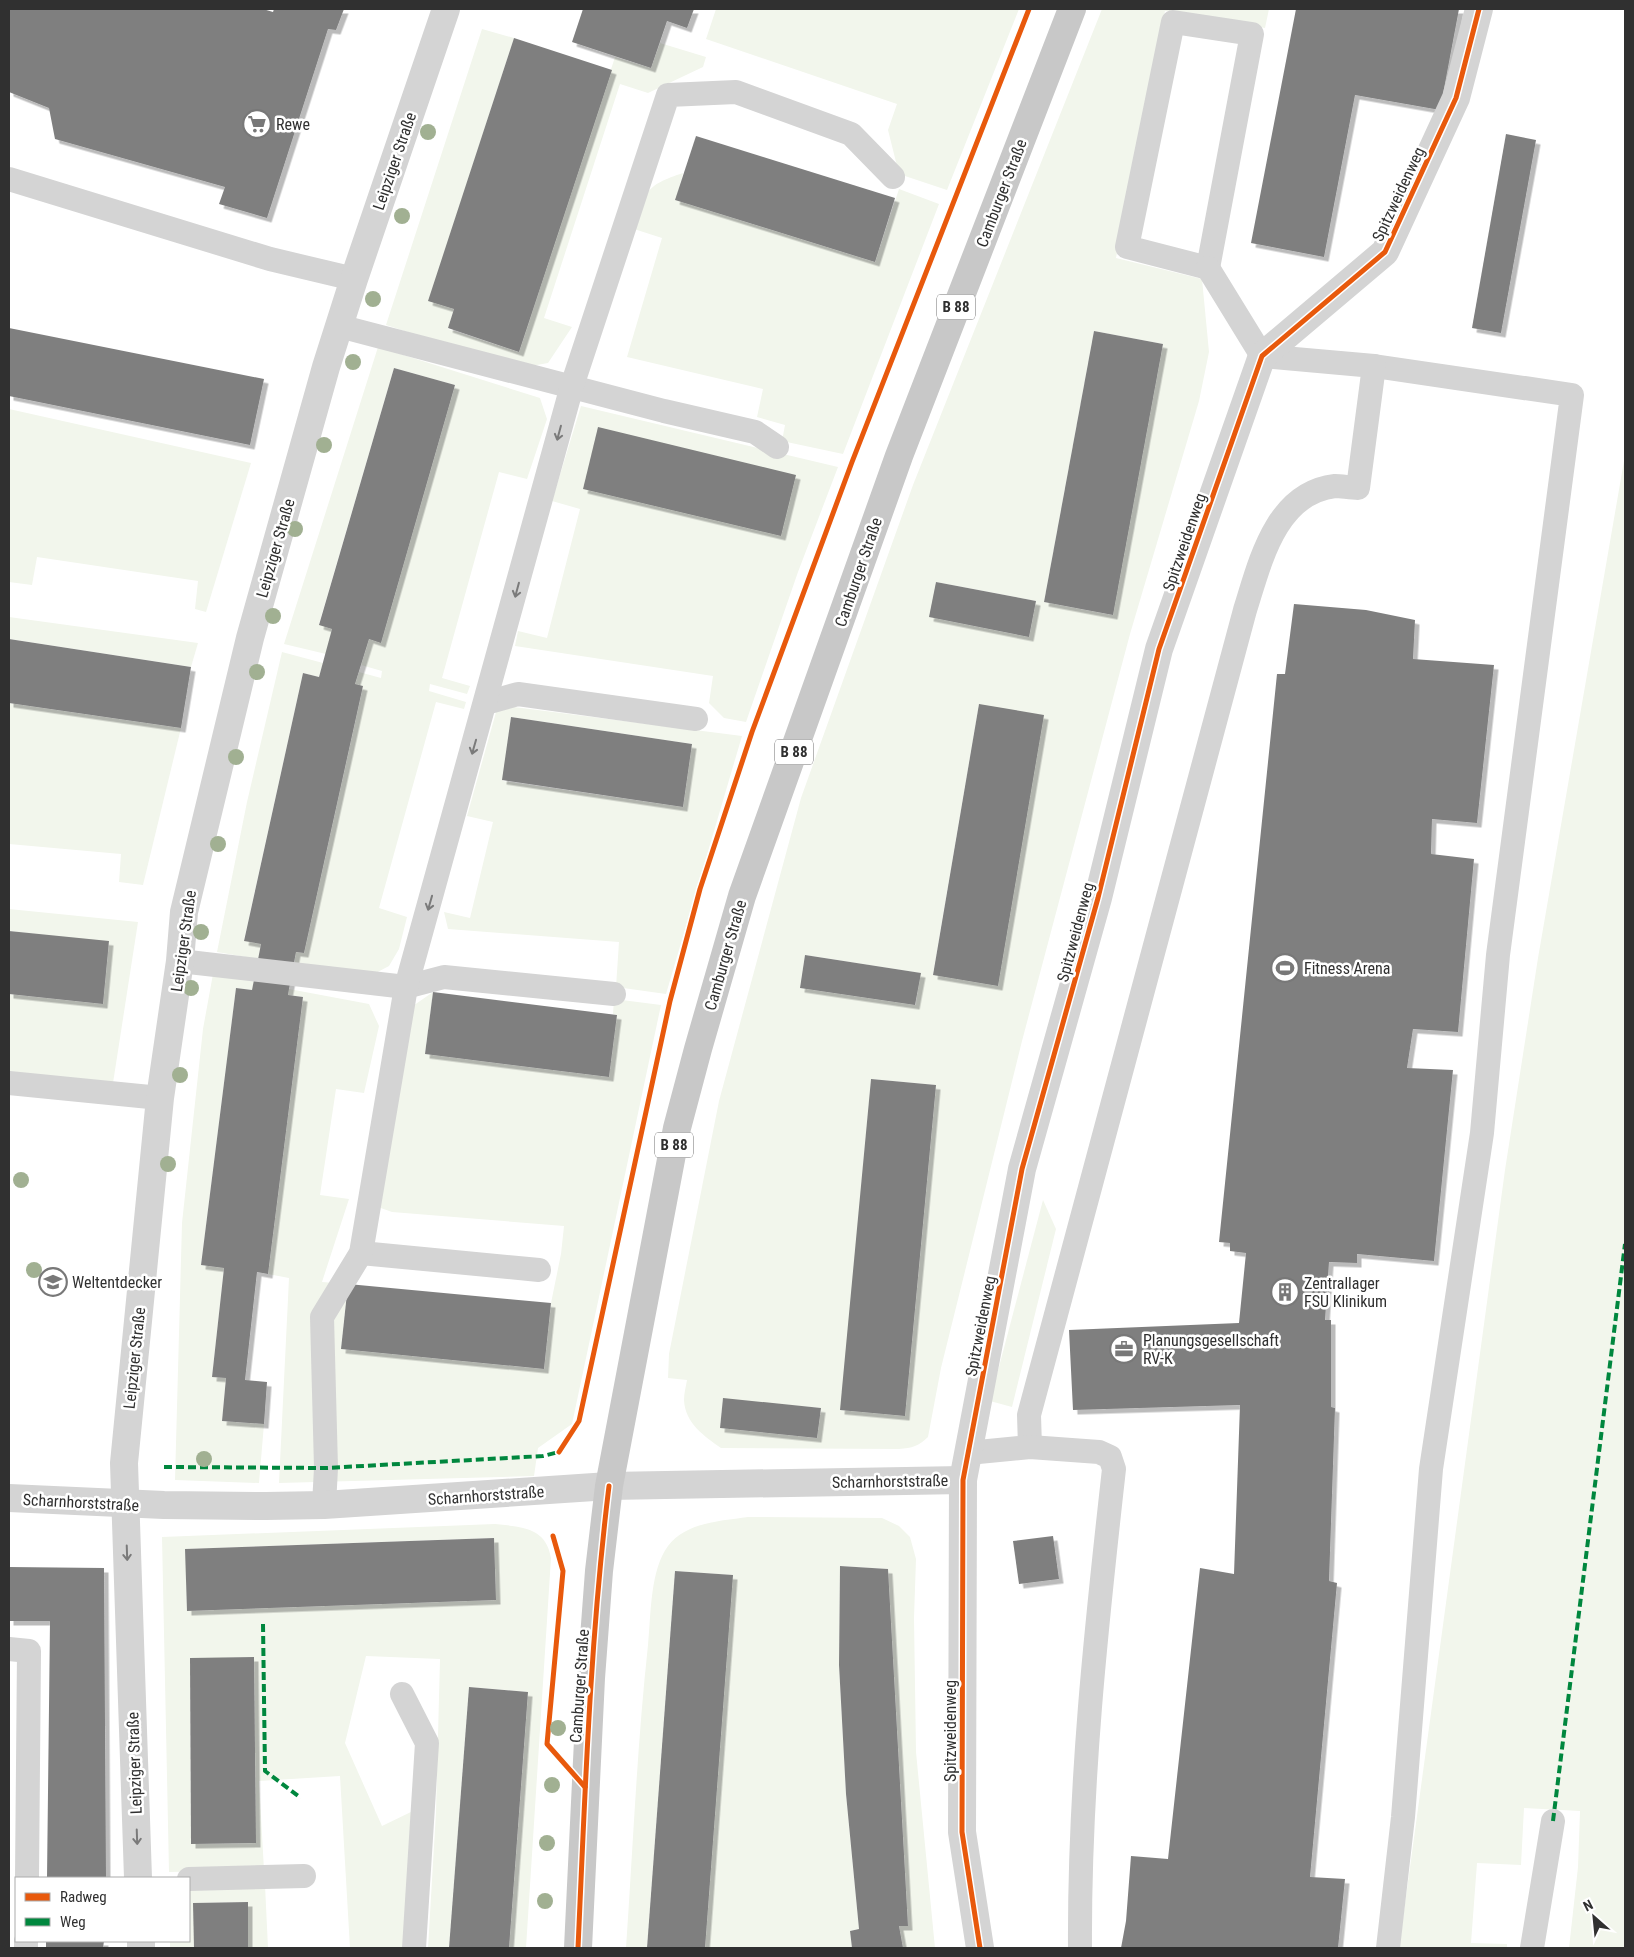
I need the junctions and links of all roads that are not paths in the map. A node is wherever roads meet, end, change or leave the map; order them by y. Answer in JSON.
{"nodes":[{"id":1,"x":446,"y":9,"type":"edge"},
{"id":2,"x":1072,"y":9,"type":"edge"},
{"id":3,"x":1479,"y":9,"type":"edge"},
{"id":4,"x":893,"y":177,"type":"dead end"},
{"id":5,"x":9,"y":179,"type":"edge"},
{"id":6,"x":1208,"y":268,"type":"junction"},
{"id":7,"x":354,"y":279,"type":"junction"},
{"id":8,"x":339,"y":326,"type":"junction"},
{"id":9,"x":1262,"y":356,"type":"junction"},
{"id":10,"x":1374,"y":366,"type":"junction"},
{"id":11,"x":572,"y":386,"type":"junction"},
{"id":12,"x":778,"y":447,"type":"dead end"},
{"id":13,"x":486,"y":703,"type":"junction"},
{"id":14,"x":696,"y":719,"type":"dead end"},
{"id":15,"x":180,"y":961,"type":"junction"},
{"id":16,"x":406,"y":987,"type":"junction"},
{"id":17,"x":614,"y":994,"type":"dead end"},
{"id":18,"x":9,"y":1083,"type":"edge"},
{"id":19,"x":160,"y":1098,"type":"junction"},
{"id":20,"x":361,"y":1253,"type":"junction"},
{"id":21,"x":539,"y":1270,"type":"dead end"},
{"id":22,"x":1030,"y":1447,"type":"junction"},
{"id":23,"x":968,"y":1454,"type":"junction"},
{"id":24,"x":963,"y":1480,"type":"junction"},
{"id":25,"x":609,"y":1486,"type":"junction"},
{"id":26,"x":9,"y":1498,"type":"edge"},
{"id":27,"x":125,"y":1504,"type":"junction"},
{"id":28,"x":324,"y":1505,"type":"junction"},
{"id":29,"x":9,"y":1649,"type":"edge"},
{"id":30,"x":402,"y":1694,"type":"dead end"},
{"id":31,"x":1553,"y":1821,"type":"dead end"},
{"id":32,"x":304,"y":1876,"type":"dead end"},
{"id":33,"x":27,"y":1877,"type":"edge"},
{"id":34,"x":138,"y":1877,"type":"edge"},
{"id":35,"x":190,"y":1879,"type":"edge"},
{"id":36,"x":414,"y":1948,"type":"edge"},
{"id":37,"x":578,"y":1948,"type":"edge"},
{"id":38,"x":980,"y":1948,"type":"edge"},
{"id":39,"x":1080,"y":1948,"type":"edge"},
{"id":40,"x":1388,"y":1948,"type":"edge"},
{"id":41,"x":1532,"y":1948,"type":"edge"}],
"edges":[{"from":1,"to":7,"type":"street","name":"Leipziger Straße"},
{"from":2,"to":25,"type":"main road","name":"Camburger Straße","number":"B 88"},
{"from":3,"to":9,"type":"street","name":"Spitzweidenweg"},
{"from":4,"to":11,"type":"lane"},
{"from":5,"to":7,"type":"lane"},
{"from":6,"to":6,"type":"lane"},
{"from":6,"to":9,"type":"lane"},
{"from":7,"to":8,"type":"street","name":"Leipziger Straße"},
{"from":8,"to":11,"type":"lane"},
{"from":8,"to":15,"type":"street","name":"Leipziger Straße"},
{"from":9,"to":10,"type":"lane"},
{"from":9,"to":23,"type":"street","name":"Spitzweidenweg"},
{"from":10,"to":22,"type":"lane"},
{"from":10,"to":40,"type":"lane"},
{"from":11,"to":12,"type":"lane"},
{"from":11,"to":13,"type":"lane","one_way":true},
{"from":13,"to":14,"type":"lane"},
{"from":13,"to":16,"type":"lane","one_way":true},
{"from":15,"to":16,"type":"lane"},
{"from":15,"to":19,"type":"street","name":"Leipziger Straße"},
{"from":16,"to":17,"type":"lane"},
{"from":16,"to":20,"type":"lane"},
{"from":18,"to":19,"type":"lane"},
{"from":19,"to":27,"type":"street","name":"Leipziger Straße"},
{"from":20,"to":21,"type":"lane"},
{"from":20,"to":28,"type":"lane"},
{"from":22,"to":23,"type":"lane"},
{"from":22,"to":39,"type":"lane"},
{"from":23,"to":24,"type":"street","name":"Spitzweidenweg"},
{"from":24,"to":25,"type":"street","name":"Scharnhorststraße"},
{"from":24,"to":38,"type":"street","name":"Spitzweidenweg"},
{"from":25,"to":28,"type":"street","name":"Scharnhorststraße"},
{"from":25,"to":37,"type":"main road","name":"Camburger Straße","number":"B 88"},
{"from":26,"to":27,"type":"street","name":"Scharnhorststraße"},
{"from":27,"to":28,"type":"street","name":"Scharnhorststraße"},
{"from":27,"to":34,"type":"street","name":"Leipziger Straße","one_way":true},
{"from":29,"to":33,"type":"lane"},
{"from":30,"to":36,"type":"lane"},
{"from":31,"to":41,"type":"lane"},
{"from":32,"to":35,"type":"lane"}]}
